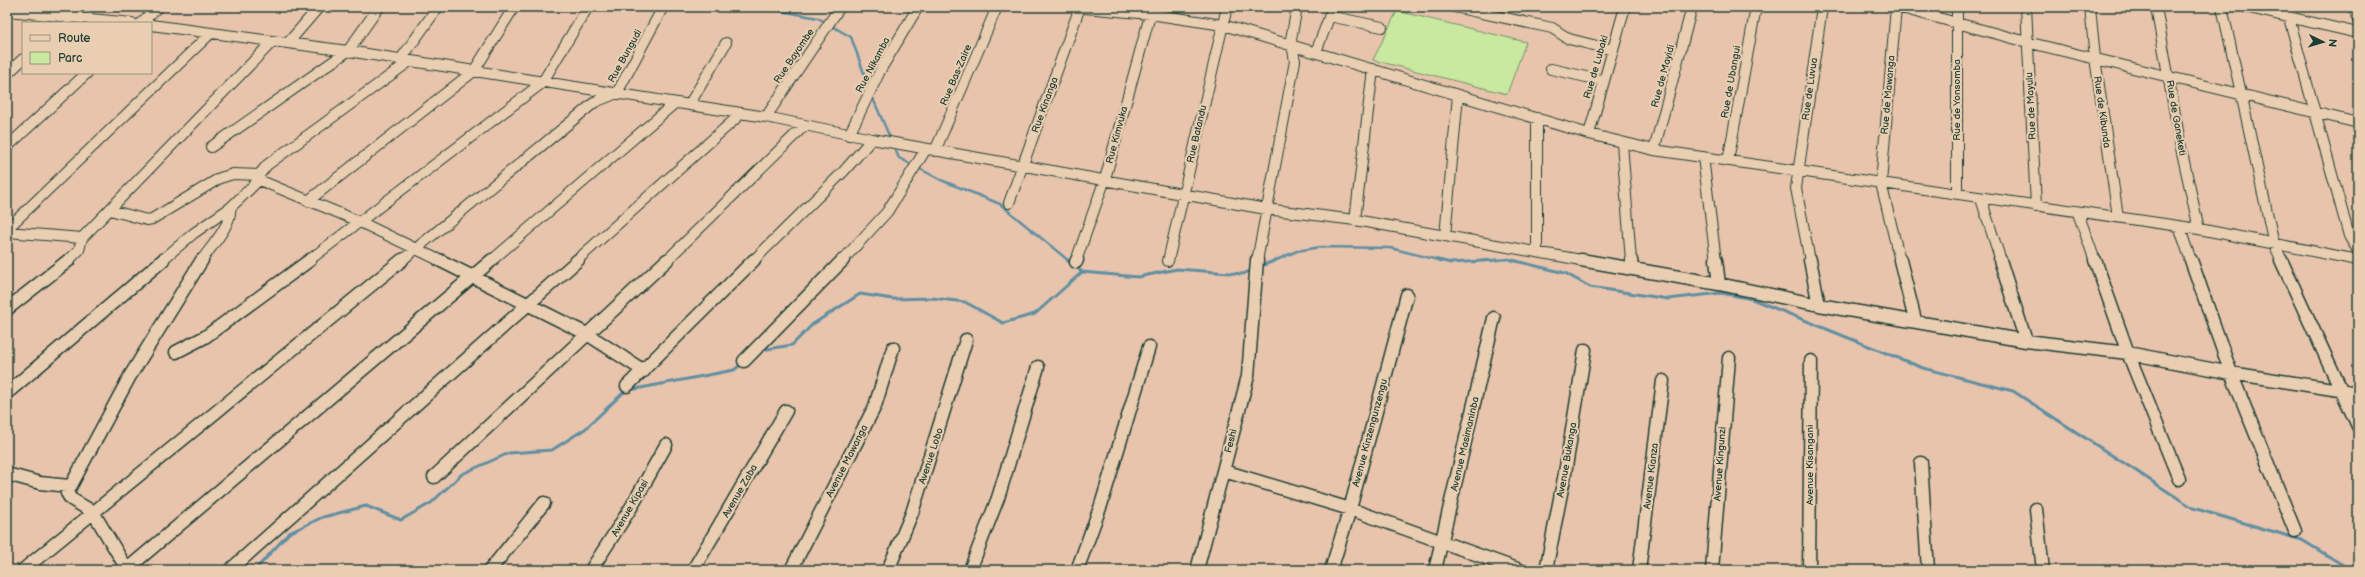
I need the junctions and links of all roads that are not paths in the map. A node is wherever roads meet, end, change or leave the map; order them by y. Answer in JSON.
{"nodes":[{"id":1,"x":82,"y":7,"type":"edge"},
{"id":2,"x":158,"y":7,"type":"edge"},
{"id":3,"x":319,"y":7,"type":"edge"},
{"id":4,"x":378,"y":7,"type":"edge"},
{"id":5,"x":438,"y":7,"type":"edge"},
{"id":6,"x":514,"y":7,"type":"edge"},
{"id":7,"x":588,"y":7,"type":"edge"},
{"id":8,"x":663,"y":7,"type":"edge"},
{"id":9,"x":840,"y":7,"type":"edge"},
{"id":10,"x":918,"y":7,"type":"edge"},
{"id":11,"x":997,"y":7,"type":"edge"},
{"id":12,"x":1078,"y":7,"type":"edge"},
{"id":13,"x":1227,"y":7,"type":"edge"},
{"id":14,"x":1296,"y":7,"type":"edge"},
{"id":15,"x":1454,"y":7,"type":"edge"},
{"id":16,"x":1692,"y":7,"type":"edge"},
{"id":17,"x":1756,"y":7,"type":"edge"},
{"id":18,"x":1822,"y":7,"type":"edge"},
{"id":19,"x":1897,"y":7,"type":"edge"},
{"id":20,"x":1957,"y":7,"type":"edge"},
{"id":21,"x":2026,"y":7,"type":"edge"},
{"id":22,"x":2090,"y":7,"type":"edge"},
{"id":23,"x":2156,"y":7,"type":"edge"},
{"id":24,"x":2222,"y":7,"type":"edge"},
{"id":25,"x":2245,"y":7,"type":"edge"},
{"id":26,"x":2353,"y":7,"type":"edge"},
{"id":27,"x":1621,"y":8,"type":"edge"},
{"id":28,"x":1151,"y":10,"type":"edge"},
{"id":29,"x":7,"y":11,"type":"edge"},
{"id":30,"x":1331,"y":11,"type":"edge"},
{"id":31,"x":2287,"y":12,"type":"edge"},
{"id":32,"x":2358,"y":20,"type":"edge"},
{"id":33,"x":67,"y":21,"type":"edge"},
{"id":34,"x":100,"y":22,"type":"edge"},
{"id":35,"x":142,"y":22,"type":"edge"},
{"id":36,"x":1956,"y":23,"type":"junction"},
{"id":37,"x":152,"y":25,"type":"edge"},
{"id":38,"x":1223,"y":25,"type":"junction"},
{"id":39,"x":1382,"y":27,"type":"dead end"},
{"id":40,"x":211,"y":33,"type":"junction"},
{"id":41,"x":2358,"y":33,"type":"edge"},
{"id":42,"x":272,"y":42,"type":"junction"},
{"id":43,"x":2027,"y":42,"type":"junction"},
{"id":44,"x":288,"y":43,"type":"junction"},
{"id":45,"x":726,"y":43,"type":"dead end"},
{"id":46,"x":1294,"y":46,"type":"junction"},
{"id":47,"x":1613,"y":50,"type":"junction"},
{"id":48,"x":348,"y":51,"type":"junction"},
{"id":49,"x":1316,"y":52,"type":"junction"},
{"id":50,"x":2095,"y":58,"type":"junction"},
{"id":51,"x":22,"y":60,"type":"edge"},
{"id":52,"x":405,"y":60,"type":"junction"},
{"id":53,"x":1373,"y":69,"type":"junction"},
{"id":54,"x":1551,"y":69,"type":"dead end"},
{"id":55,"x":474,"y":71,"type":"junction"},
{"id":56,"x":7,"y":74,"type":"edge"},
{"id":57,"x":86,"y":74,"type":"edge"},
{"id":58,"x":2169,"y":77,"type":"junction"},
{"id":59,"x":1604,"y":81,"type":"junction"},
{"id":60,"x":542,"y":83,"type":"junction"},
{"id":61,"x":617,"y":93,"type":"junction"},
{"id":62,"x":2241,"y":93,"type":"junction"},
{"id":63,"x":1458,"y":95,"type":"junction"},
{"id":64,"x":675,"y":103,"type":"junction"},
{"id":65,"x":689,"y":106,"type":"junction"},
{"id":66,"x":2314,"y":111,"type":"junction"},
{"id":67,"x":742,"y":113,"type":"junction"},
{"id":68,"x":766,"y":117,"type":"junction"},
{"id":69,"x":1537,"y":118,"type":"junction"},
{"id":70,"x":2358,"y":123,"type":"edge"},
{"id":71,"x":804,"y":126,"type":"junction"},
{"id":72,"x":1589,"y":134,"type":"junction"},
{"id":73,"x":849,"y":135,"type":"junction"},
{"id":74,"x":872,"y":139,"type":"junction"},
{"id":75,"x":1622,"y":143,"type":"junction"},
{"id":76,"x":7,"y":147,"type":"edge"},
{"id":77,"x":211,"y":147,"type":"dead end"},
{"id":78,"x":930,"y":150,"type":"junction"},
{"id":79,"x":1654,"y":150,"type":"junction"},
{"id":80,"x":1703,"y":157,"type":"junction"},
{"id":81,"x":1728,"y":161,"type":"junction"},
{"id":82,"x":1024,"y":165,"type":"junction"},
{"id":83,"x":1798,"y":171,"type":"junction"},
{"id":84,"x":259,"y":178,"type":"junction"},
{"id":85,"x":1105,"y":179,"type":"junction"},
{"id":86,"x":1881,"y":183,"type":"junction"},
{"id":87,"x":1184,"y":193,"type":"junction"},
{"id":88,"x":1957,"y":194,"type":"junction"},
{"id":89,"x":1981,"y":198,"type":"junction"},
{"id":90,"x":308,"y":201,"type":"junction"},
{"id":91,"x":1009,"y":203,"type":"dead end"},
{"id":92,"x":2036,"y":206,"type":"junction"},
{"id":93,"x":230,"y":208,"type":"junction"},
{"id":94,"x":1266,"y":209,"type":"junction"},
{"id":95,"x":110,"y":210,"type":"junction"},
{"id":96,"x":2078,"y":213,"type":"junction"},
{"id":97,"x":2118,"y":217,"type":"junction"},
{"id":98,"x":1355,"y":220,"type":"junction"},
{"id":99,"x":358,"y":221,"type":"junction"},
{"id":100,"x":2179,"y":226,"type":"junction"},
{"id":101,"x":7,"y":229,"type":"edge"},
{"id":102,"x":2199,"y":229,"type":"junction"},
{"id":103,"x":7,"y":232,"type":"edge"},
{"id":104,"x":1445,"y":236,"type":"junction"},
{"id":105,"x":82,"y":238,"type":"junction"},
{"id":106,"x":2274,"y":244,"type":"junction"},
{"id":107,"x":416,"y":248,"type":"junction"},
{"id":108,"x":2358,"y":251,"type":"edge"},
{"id":109,"x":1537,"y":252,"type":"junction"},
{"id":110,"x":2358,"y":260,"type":"edge"},
{"id":111,"x":1168,"y":261,"type":"dead end"},
{"id":112,"x":1076,"y":262,"type":"dead end"},
{"id":113,"x":1632,"y":269,"type":"junction"},
{"id":114,"x":470,"y":276,"type":"junction"},
{"id":115,"x":1719,"y":284,"type":"junction"},
{"id":116,"x":1407,"y":295,"type":"dead end"},
{"id":117,"x":526,"y":304,"type":"junction"},
{"id":118,"x":1819,"y":305,"type":"junction"},
{"id":119,"x":7,"y":308,"type":"edge"},
{"id":120,"x":1494,"y":318,"type":"dead end"},
{"id":121,"x":1915,"y":320,"type":"junction"},
{"id":122,"x":587,"y":334,"type":"junction"},
{"id":123,"x":966,"y":340,"type":"dead end"},
{"id":124,"x":2026,"y":341,"type":"junction"},
{"id":125,"x":1149,"y":347,"type":"dead end"},
{"id":126,"x":893,"y":348,"type":"dead end"},
{"id":127,"x":1585,"y":350,"type":"dead end"},
{"id":128,"x":176,"y":352,"type":"dead end"},
{"id":129,"x":2128,"y":353,"type":"junction"},
{"id":130,"x":1729,"y":358,"type":"dead end"},
{"id":131,"x":1811,"y":360,"type":"dead end"},
{"id":132,"x":744,"y":361,"type":"dead end"},
{"id":133,"x":1038,"y":367,"type":"dead end"},
{"id":134,"x":644,"y":371,"type":"junction"},
{"id":135,"x":2231,"y":373,"type":"junction"},
{"id":136,"x":1662,"y":381,"type":"dead end"},
{"id":137,"x":627,"y":386,"type":"dead end"},
{"id":138,"x":2342,"y":391,"type":"junction"},
{"id":139,"x":7,"y":393,"type":"edge"},
{"id":140,"x":2358,"y":394,"type":"edge"},
{"id":141,"x":786,"y":411,"type":"dead end"},
{"id":142,"x":2358,"y":426,"type":"edge"},
{"id":143,"x":666,"y":445,"type":"dead end"},
{"id":144,"x":1921,"y":463,"type":"dead end"},
{"id":145,"x":1224,"y":471,"type":"junction"},
{"id":146,"x":7,"y":474,"type":"edge"},
{"id":147,"x":434,"y":477,"type":"dead end"},
{"id":148,"x":2179,"y":479,"type":"dead end"},
{"id":149,"x":69,"y":486,"type":"junction"},
{"id":150,"x":544,"y":503,"type":"dead end"},
{"id":151,"x":1350,"y":509,"type":"junction"},
{"id":152,"x":2036,"y":509,"type":"dead end"},
{"id":153,"x":93,"y":512,"type":"junction"},
{"id":154,"x":2295,"y":531,"type":"dead end"},
{"id":155,"x":1442,"y":543,"type":"junction"},
{"id":156,"x":23,"y":570,"type":"edge"},
{"id":157,"x":127,"y":570,"type":"edge"},
{"id":158,"x":230,"y":570,"type":"edge"},
{"id":159,"x":490,"y":570,"type":"edge"},
{"id":160,"x":591,"y":570,"type":"edge"},
{"id":161,"x":693,"y":570,"type":"edge"},
{"id":162,"x":790,"y":570,"type":"edge"},
{"id":163,"x":888,"y":570,"type":"edge"},
{"id":164,"x":970,"y":570,"type":"edge"},
{"id":165,"x":1077,"y":570,"type":"edge"},
{"id":166,"x":1197,"y":570,"type":"edge"},
{"id":167,"x":1331,"y":570,"type":"edge"},
{"id":168,"x":1435,"y":570,"type":"edge"},
{"id":169,"x":1520,"y":570,"type":"edge"},
{"id":170,"x":1546,"y":570,"type":"edge"},
{"id":171,"x":1639,"y":570,"type":"edge"},
{"id":172,"x":1712,"y":570,"type":"edge"},
{"id":173,"x":1809,"y":570,"type":"edge"},
{"id":174,"x":1928,"y":570,"type":"edge"},
{"id":175,"x":2043,"y":570,"type":"edge"}],
"edges":[{"from":1,"to":33,"type":"street"},
{"from":2,"to":35,"type":"street"},
{"from":3,"to":44,"type":"street"},
{"from":4,"to":48,"type":"street"},
{"from":5,"to":52,"type":"street"},
{"from":6,"to":55,"type":"street"},
{"from":7,"to":60,"type":"street"},
{"from":8,"to":61,"type":"street","name":"Rue Bungudi"},
{"from":9,"to":68,"type":"street","name":"Rue Bayombe"},
{"from":10,"to":73,"type":"street","name":"Rue Nikamba"},
{"from":11,"to":78,"type":"street","name":"Rue Bas-Zaire"},
{"from":12,"to":28,"type":"street"},
{"from":12,"to":82,"type":"street","name":"Rue Kinanga"},
{"from":13,"to":38,"type":"street","name":"Rue Batandu"},
{"from":14,"to":46,"type":"street","name":"Feshi"},
{"from":15,"to":47,"type":"street"},
{"from":16,"to":79,"type":"street","name":"Rue de Mayidi"},
{"from":17,"to":81,"type":"street","name":"Rue de Ubangui"},
{"from":18,"to":83,"type":"street","name":"Rue de Luvua"},
{"from":19,"to":36,"type":"street"},
{"from":19,"to":86,"type":"street","name":"Rue de Mawanga"},
{"from":20,"to":36,"type":"street","name":"Rue de Yonsomba"},
{"from":21,"to":43,"type":"street","name":"Rue de Mayulu"},
{"from":22,"to":50,"type":"street","name":"Rue de Kibunda"},
{"from":23,"to":58,"type":"street","name":"Rue de Ganeketi"},
{"from":24,"to":62,"type":"street"},
{"from":25,"to":31,"type":"street"},
{"from":26,"to":32,"type":"street"},
{"from":27,"to":47,"type":"street","name":"Rue de Lubaki"},
{"from":28,"to":38,"type":"street"},
{"from":28,"to":85,"type":"street","name":"Rue Kimvuka"},
{"from":29,"to":33,"type":"street"},
{"from":30,"to":39,"type":"street"},
{"from":30,"to":49,"type":"street"},
{"from":31,"to":41,"type":"street"},
{"from":31,"to":66,"type":"street"},
{"from":33,"to":34,"type":"street"},
{"from":36,"to":43,"type":"street"},
{"from":36,"to":88,"type":"street","name":"Rue de Yonsomba"},
{"from":37,"to":40,"type":"street"},
{"from":38,"to":46,"type":"street"},
{"from":38,"to":87,"type":"street","name":"Rue Batandu"},
{"from":40,"to":42,"type":"street"},
{"from":40,"to":101,"type":"street"},
{"from":42,"to":44,"type":"street"},
{"from":42,"to":95,"type":"street"},
{"from":43,"to":50,"type":"street"},
{"from":43,"to":92,"type":"street","name":"Rue de Mayulu"},
{"from":44,"to":48,"type":"street"},
{"from":45,"to":65,"type":"street"},
{"from":46,"to":49,"type":"street"},
{"from":46,"to":94,"type":"street","name":"Feshi"},
{"from":47,"to":59,"type":"street","name":"Rue de Lubaki"},
{"from":48,"to":52,"type":"street"},
{"from":48,"to":77,"type":"street"},
{"from":49,"to":53,"type":"street"},
{"from":50,"to":58,"type":"street"},
{"from":50,"to":97,"type":"street","name":"Rue de Kibunda"},
{"from":51,"to":56,"type":"street"},
{"from":52,"to":55,"type":"street"},
{"from":52,"to":84,"type":"street"},
{"from":53,"to":63,"type":"street"},
{"from":53,"to":98,"type":"street"},
{"from":54,"to":59,"type":"street"},
{"from":55,"to":60,"type":"street"},
{"from":55,"to":90,"type":"street"},
{"from":57,"to":76,"type":"street"},
{"from":58,"to":62,"type":"street"},
{"from":58,"to":102,"type":"street","name":"Rue de Ganeketi"},
{"from":59,"to":72,"type":"street","name":"Rue de Lubaki"},
{"from":60,"to":61,"type":"street"},
{"from":60,"to":99,"type":"street"},
{"from":61,"to":64,"type":"street"},
{"from":61,"to":107,"type":"street"},
{"from":62,"to":66,"type":"street"},
{"from":62,"to":106,"type":"street"},
{"from":63,"to":69,"type":"street"},
{"from":63,"to":104,"type":"street"},
{"from":64,"to":65,"type":"street"},
{"from":64,"to":114,"type":"street"},
{"from":65,"to":67,"type":"street"},
{"from":66,"to":70,"type":"street"},
{"from":66,"to":108,"type":"street"},
{"from":67,"to":68,"type":"street"},
{"from":67,"to":117,"type":"street"},
{"from":68,"to":71,"type":"street"},
{"from":69,"to":72,"type":"street"},
{"from":69,"to":109,"type":"street"},
{"from":71,"to":73,"type":"street"},
{"from":71,"to":122,"type":"street"},
{"from":72,"to":75,"type":"street"},
{"from":73,"to":74,"type":"street"},
{"from":74,"to":78,"type":"street"},
{"from":74,"to":134,"type":"street"},
{"from":75,"to":79,"type":"street"},
{"from":75,"to":113,"type":"street"},
{"from":78,"to":82,"type":"street"},
{"from":78,"to":132,"type":"street","name":"Rue Bas-Zaire"},
{"from":79,"to":80,"type":"street"},
{"from":80,"to":81,"type":"street"},
{"from":80,"to":115,"type":"street"},
{"from":81,"to":83,"type":"street"},
{"from":82,"to":85,"type":"street"},
{"from":82,"to":91,"type":"street","name":"Rue Kinanga"},
{"from":83,"to":86,"type":"street"},
{"from":83,"to":118,"type":"street","name":"Rue de Luvua"},
{"from":84,"to":90,"type":"street"},
{"from":84,"to":93,"type":"street"},
{"from":84,"to":95,"type":"street"},
{"from":85,"to":87,"type":"street"},
{"from":85,"to":112,"type":"street","name":"Rue Kimvuka"},
{"from":86,"to":88,"type":"street"},
{"from":86,"to":121,"type":"street","name":"Rue de Mawanga"},
{"from":87,"to":94,"type":"street"},
{"from":87,"to":111,"type":"street","name":"Rue Batandu"},
{"from":88,"to":89,"type":"street"},
{"from":89,"to":92,"type":"street"},
{"from":89,"to":124,"type":"street"},
{"from":90,"to":99,"type":"street"},
{"from":92,"to":96,"type":"street"},
{"from":93,"to":139,"type":"street"},
{"from":93,"to":149,"type":"street"},
{"from":94,"to":98,"type":"street"},
{"from":94,"to":145,"type":"street","name":"Feshi"},
{"from":95,"to":105,"type":"street"},
{"from":96,"to":97,"type":"street"},
{"from":96,"to":129,"type":"street"},
{"from":97,"to":100,"type":"street"},
{"from":98,"to":104,"type":"street"},
{"from":99,"to":107,"type":"street"},
{"from":99,"to":128,"type":"street"},
{"from":100,"to":102,"type":"street"},
{"from":100,"to":135,"type":"street"},
{"from":102,"to":106,"type":"street"},
{"from":103,"to":105,"type":"street"},
{"from":104,"to":109,"type":"street"},
{"from":105,"to":119,"type":"street"},
{"from":106,"to":110,"type":"street"},
{"from":106,"to":138,"type":"street"},
{"from":107,"to":114,"type":"street"},
{"from":107,"to":153,"type":"street"},
{"from":109,"to":113,"type":"street"},
{"from":113,"to":115,"type":"street"},
{"from":114,"to":117,"type":"street"},
{"from":114,"to":157,"type":"street"},
{"from":115,"to":118,"type":"street"},
{"from":116,"to":151,"type":"street","name":"Avenue Kinzengunzengu"},
{"from":117,"to":122,"type":"street"},
{"from":117,"to":158,"type":"street"},
{"from":118,"to":121,"type":"street"},
{"from":120,"to":155,"type":"street","name":"Avenue Masimaninba"},
{"from":121,"to":124,"type":"street"},
{"from":122,"to":134,"type":"street"},
{"from":122,"to":147,"type":"street"},
{"from":123,"to":163,"type":"street","name":"Avenue Lobo"},
{"from":124,"to":129,"type":"street"},
{"from":125,"to":165,"type":"street"},
{"from":126,"to":162,"type":"street","name":"Avenue Mawanga"},
{"from":127,"to":170,"type":"street","name":"Avenue Bukanga"},
{"from":129,"to":135,"type":"street"},
{"from":129,"to":148,"type":"street"},
{"from":130,"to":172,"type":"street","name":"Avenue Kingunzi"},
{"from":131,"to":173,"type":"street","name":"Avenue Kisangani"},
{"from":133,"to":164,"type":"street"},
{"from":134,"to":137,"type":"street"},
{"from":135,"to":138,"type":"street"},
{"from":135,"to":154,"type":"street"},
{"from":136,"to":171,"type":"street","name":"Avenue Kianza"},
{"from":138,"to":140,"type":"street"},
{"from":138,"to":142,"type":"street"},
{"from":141,"to":161,"type":"street","name":"Avenue Zaba"},
{"from":143,"to":160,"type":"street","name":"Avenue Kipasi"},
{"from":144,"to":174,"type":"street"},
{"from":145,"to":151,"type":"street"},
{"from":145,"to":166,"type":"street","name":"Feshi"},
{"from":146,"to":149,"type":"street"},
{"from":149,"to":153,"type":"street"},
{"from":150,"to":159,"type":"street"},
{"from":151,"to":155,"type":"street"},
{"from":151,"to":167,"type":"street","name":"Avenue Kinzengunzengu"},
{"from":152,"to":175,"type":"street"},
{"from":153,"to":156,"type":"street"},
{"from":153,"to":157,"type":"street"},
{"from":155,"to":168,"type":"street","name":"Avenue Masimaninba"},
{"from":155,"to":169,"type":"street"}]}
